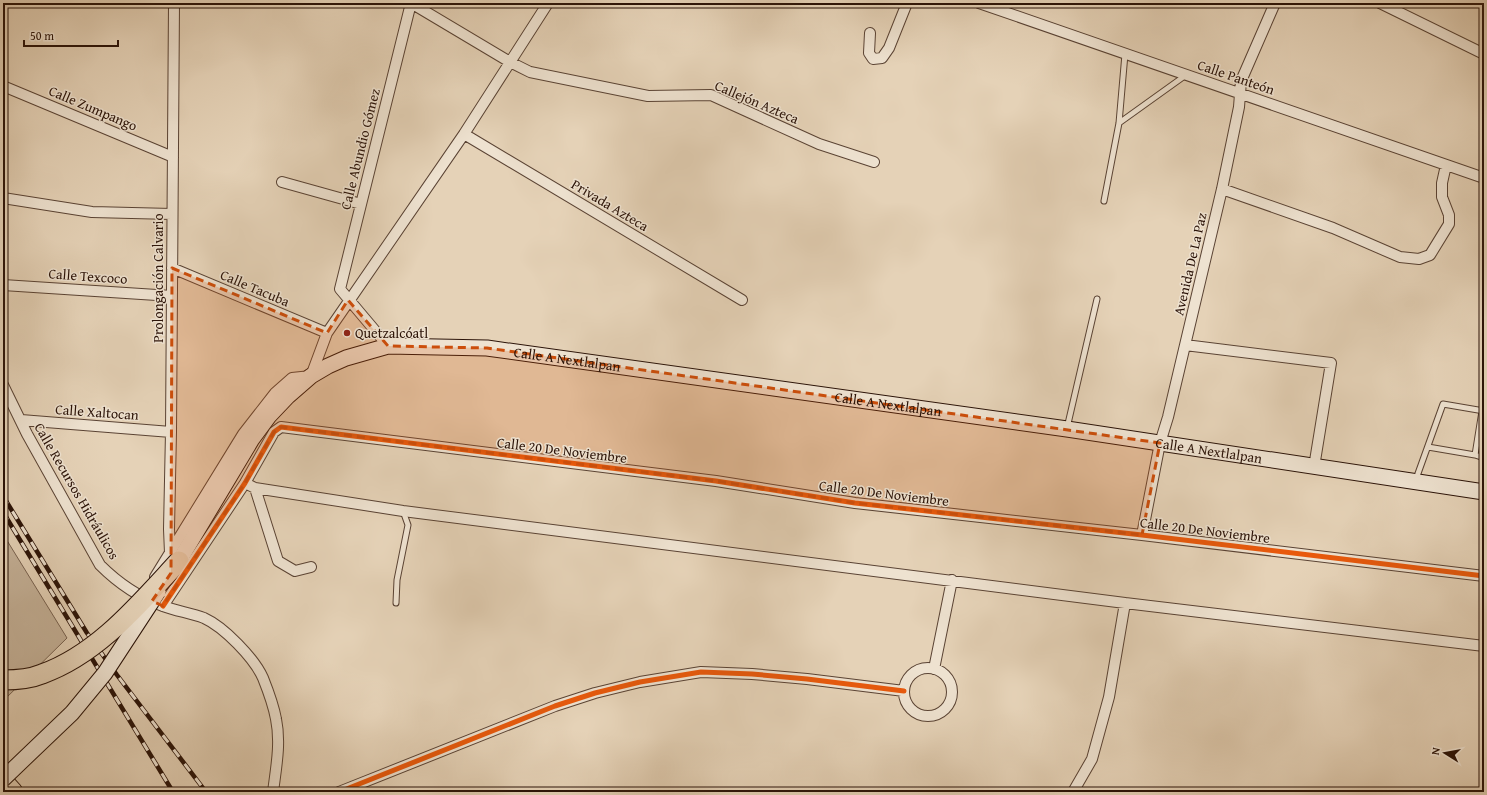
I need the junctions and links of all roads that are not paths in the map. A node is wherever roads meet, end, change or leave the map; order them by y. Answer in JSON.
{"nodes":[{"id":1,"x":174,"y":3,"type":"edge"},
{"id":2,"x":411,"y":3,"type":"edge"},
{"id":3,"x":548,"y":3,"type":"edge"},
{"id":4,"x":907,"y":3,"type":"edge"},
{"id":5,"x":978,"y":3,"type":"edge"},
{"id":6,"x":1275,"y":3,"type":"edge"},
{"id":7,"x":1380,"y":3,"type":"edge"},
{"id":8,"x":870,"y":32,"type":"dead end"},
{"id":9,"x":1125,"y":54,"type":"junction"},
{"id":10,"x":1484,"y":54,"type":"edge"},
{"id":11,"x":510,"y":62,"type":"junction"},
{"id":12,"x":1186,"y":75,"type":"junction"},
{"id":13,"x":3,"y":86,"type":"edge"},
{"id":14,"x":1240,"y":93,"type":"junction"},
{"id":15,"x":1119,"y":123,"type":"junction"},
{"id":16,"x":464,"y":134,"type":"junction"},
{"id":17,"x":173,"y":157,"type":"junction"},
{"id":18,"x":874,"y":162,"type":"dead end"},
{"id":19,"x":1446,"y":165,"type":"junction"},
{"id":20,"x":1484,"y":178,"type":"edge"},
{"id":21,"x":282,"y":182,"type":"dead end"},
{"id":22,"x":1222,"y":189,"type":"junction"},
{"id":23,"x":3,"y":198,"type":"edge"},
{"id":24,"x":1104,"y":201,"type":"dead end"},
{"id":25,"x":361,"y":204,"type":"junction"},
{"id":26,"x":172,"y":214,"type":"junction"},
{"id":27,"x":172,"y":268,"type":"junction"},
{"id":28,"x":3,"y":285,"type":"edge"},
{"id":29,"x":172,"y":296,"type":"junction"},
{"id":30,"x":1097,"y":299,"type":"dead end"},
{"id":31,"x":348,"y":300,"type":"junction"},
{"id":32,"x":742,"y":300,"type":"dead end"},
{"id":33,"x":327,"y":333,"type":"junction"},
{"id":34,"x":1185,"y":345,"type":"junction"},
{"id":35,"x":388,"y":346,"type":"junction"},
{"id":36,"x":305,"y":381,"type":"junction"},
{"id":37,"x":3,"y":385,"type":"edge"},
{"id":38,"x":1483,"y":411,"type":"edge"},
{"id":39,"x":21,"y":420,"type":"junction"},
{"id":40,"x":1067,"y":429,"type":"junction"},
{"id":41,"x":171,"y":432,"type":"junction"},
{"id":42,"x":1160,"y":443,"type":"junction"},
{"id":43,"x":1428,"y":447,"type":"junction"},
{"id":44,"x":1475,"y":455,"type":"junction"},
{"id":45,"x":1484,"y":458,"type":"edge"},
{"id":46,"x":1314,"y":467,"type":"junction"},
{"id":47,"x":1415,"y":481,"type":"junction"},
{"id":48,"x":245,"y":483,"type":"junction"},
{"id":49,"x":255,"y":488,"type":"junction"},
{"id":50,"x":1484,"y":492,"type":"edge"},
{"id":51,"x":403,"y":511,"type":"junction"},
{"id":52,"x":1142,"y":534,"type":"junction"},
{"id":53,"x":174,"y":557,"type":"junction"},
{"id":54,"x":311,"y":567,"type":"dead end"},
{"id":55,"x":1484,"y":576,"type":"edge"},
{"id":56,"x":952,"y":580,"type":"junction"},
{"id":57,"x":142,"y":597,"type":"junction"},
{"id":58,"x":396,"y":603,"type":"dead end"},
{"id":59,"x":1125,"y":603,"type":"junction"},
{"id":60,"x":164,"y":606,"type":"junction"},
{"id":61,"x":1484,"y":646,"type":"edge"},
{"id":62,"x":934,"y":669,"type":"junction"},
{"id":63,"x":3,"y":680,"type":"edge"},
{"id":64,"x":904,"y":691,"type":"junction"},
{"id":65,"x":3,"y":780,"type":"edge"},
{"id":66,"x":13,"y":792,"type":"edge"},
{"id":67,"x":273,"y":792,"type":"edge"},
{"id":68,"x":339,"y":792,"type":"edge"},
{"id":69,"x":1073,"y":792,"type":"edge"}],
"edges":[{"from":1,"to":17,"type":"street","name":"Prolongación Calvario"},
{"from":2,"to":11,"type":"street","name":"Callejón Azteca"},
{"from":2,"to":25,"type":"street","name":"Calle Abundio Gómez"},
{"from":3,"to":11,"type":"street"},
{"from":4,"to":8,"type":"street"},
{"from":5,"to":9,"type":"street","name":"Calle Panteón"},
{"from":6,"to":14,"type":"street","name":"Avenida De La Paz"},
{"from":7,"to":10,"type":"street"},
{"from":9,"to":12,"type":"street","name":"Calle Panteón"},
{"from":9,"to":15,"type":"lane"},
{"from":11,"to":16,"type":"street"},
{"from":11,"to":18,"type":"street","name":"Callejón Azteca"},
{"from":12,"to":14,"type":"street","name":"Calle Panteón"},
{"from":12,"to":15,"type":"lane"},
{"from":13,"to":17,"type":"street","name":"Calle Zumpango"},
{"from":14,"to":19,"type":"street","name":"Calle Panteón"},
{"from":14,"to":22,"type":"street","name":"Avenida De La Paz"},
{"from":15,"to":24,"type":"lane"},
{"from":16,"to":31,"type":"street"},
{"from":16,"to":32,"type":"street","name":"Privada Azteca"},
{"from":17,"to":26,"type":"street","name":"Prolongación Calvario"},
{"from":19,"to":20,"type":"street","name":"Calle Panteón"},
{"from":19,"to":22,"type":"street"},
{"from":21,"to":25,"type":"street"},
{"from":22,"to":34,"type":"street","name":"Avenida De La Paz"},
{"from":23,"to":26,"type":"street"},
{"from":25,"to":31,"type":"street","name":"Calle Abundio Gómez"},
{"from":26,"to":27,"type":"street","name":"Prolongación Calvario"},
{"from":27,"to":29,"type":"street","name":"Prolongación Calvario"},
{"from":27,"to":33,"type":"street","name":"Calle Tacuba"},
{"from":28,"to":29,"type":"street","name":"Calle Texcoco"},
{"from":29,"to":41,"type":"street","name":"Prolongación Calvario"},
{"from":30,"to":40,"type":"lane"},
{"from":31,"to":33,"type":"street"},
{"from":31,"to":35,"type":"street"},
{"from":33,"to":36,"type":"street"},
{"from":34,"to":42,"type":"street","name":"Avenida De La Paz"},
{"from":34,"to":46,"type":"street"},
{"from":35,"to":36,"type":"main road","name":"Calle A Nextlalpan"},
{"from":35,"to":40,"type":"main road","name":"Calle A Nextlalpan"},
{"from":36,"to":53,"type":"main road","name":"Calle A Nextlalpan"},
{"from":36,"to":53,"type":"street"},
{"from":37,"to":39,"type":"street","name":"Calle Recursos Hidráulicos"},
{"from":38,"to":43,"type":"lane"},
{"from":38,"to":44,"type":"lane"},
{"from":39,"to":41,"type":"street","name":"Calle Xaltocan"},
{"from":39,"to":57,"type":"street","name":"Calle Recursos Hidráulicos"},
{"from":40,"to":42,"type":"main road","name":"Calle A Nextlalpan"},
{"from":41,"to":53,"type":"street","name":"Prolongación Calvario"},
{"from":42,"to":46,"type":"main road","name":"Calle A Nextlalpan"},
{"from":42,"to":52,"type":"street","name":"Avenida De La Paz"},
{"from":43,"to":44,"type":"lane"},
{"from":43,"to":47,"type":"lane"},
{"from":44,"to":45,"type":"lane"},
{"from":46,"to":47,"type":"main road","name":"Calle A Nextlalpan"},
{"from":47,"to":50,"type":"main road","name":"Calle A Nextlalpan"},
{"from":48,"to":49,"type":"street"},
{"from":48,"to":52,"type":"street","name":"Calle 20 De Noviembre"},
{"from":48,"to":60,"type":"street"},
{"from":49,"to":51,"type":"street"},
{"from":49,"to":54,"type":"street"},
{"from":51,"to":56,"type":"street"},
{"from":51,"to":58,"type":"lane"},
{"from":52,"to":55,"type":"street","name":"Calle 20 De Noviembre"},
{"from":53,"to":57,"type":"street"},
{"from":53,"to":63,"type":"highway","bridge":true},
{"from":53,"to":65,"type":"main road","name":"Calle A Nextlalpan","bridge":true},
{"from":56,"to":59,"type":"street"},
{"from":56,"to":62,"type":"street"},
{"from":57,"to":60,"type":"street","name":"Calle Recursos Hidráulicos"},
{"from":59,"to":61,"type":"street"},
{"from":59,"to":69,"type":"street"},
{"from":60,"to":67,"type":"street","name":"Calle Recursos Hidráulicos"},
{"from":62,"to":64,"type":"street"},
{"from":62,"to":64,"type":"street"},
{"from":64,"to":68,"type":"street"},
{"from":65,"to":66,"type":"highway"}]}
